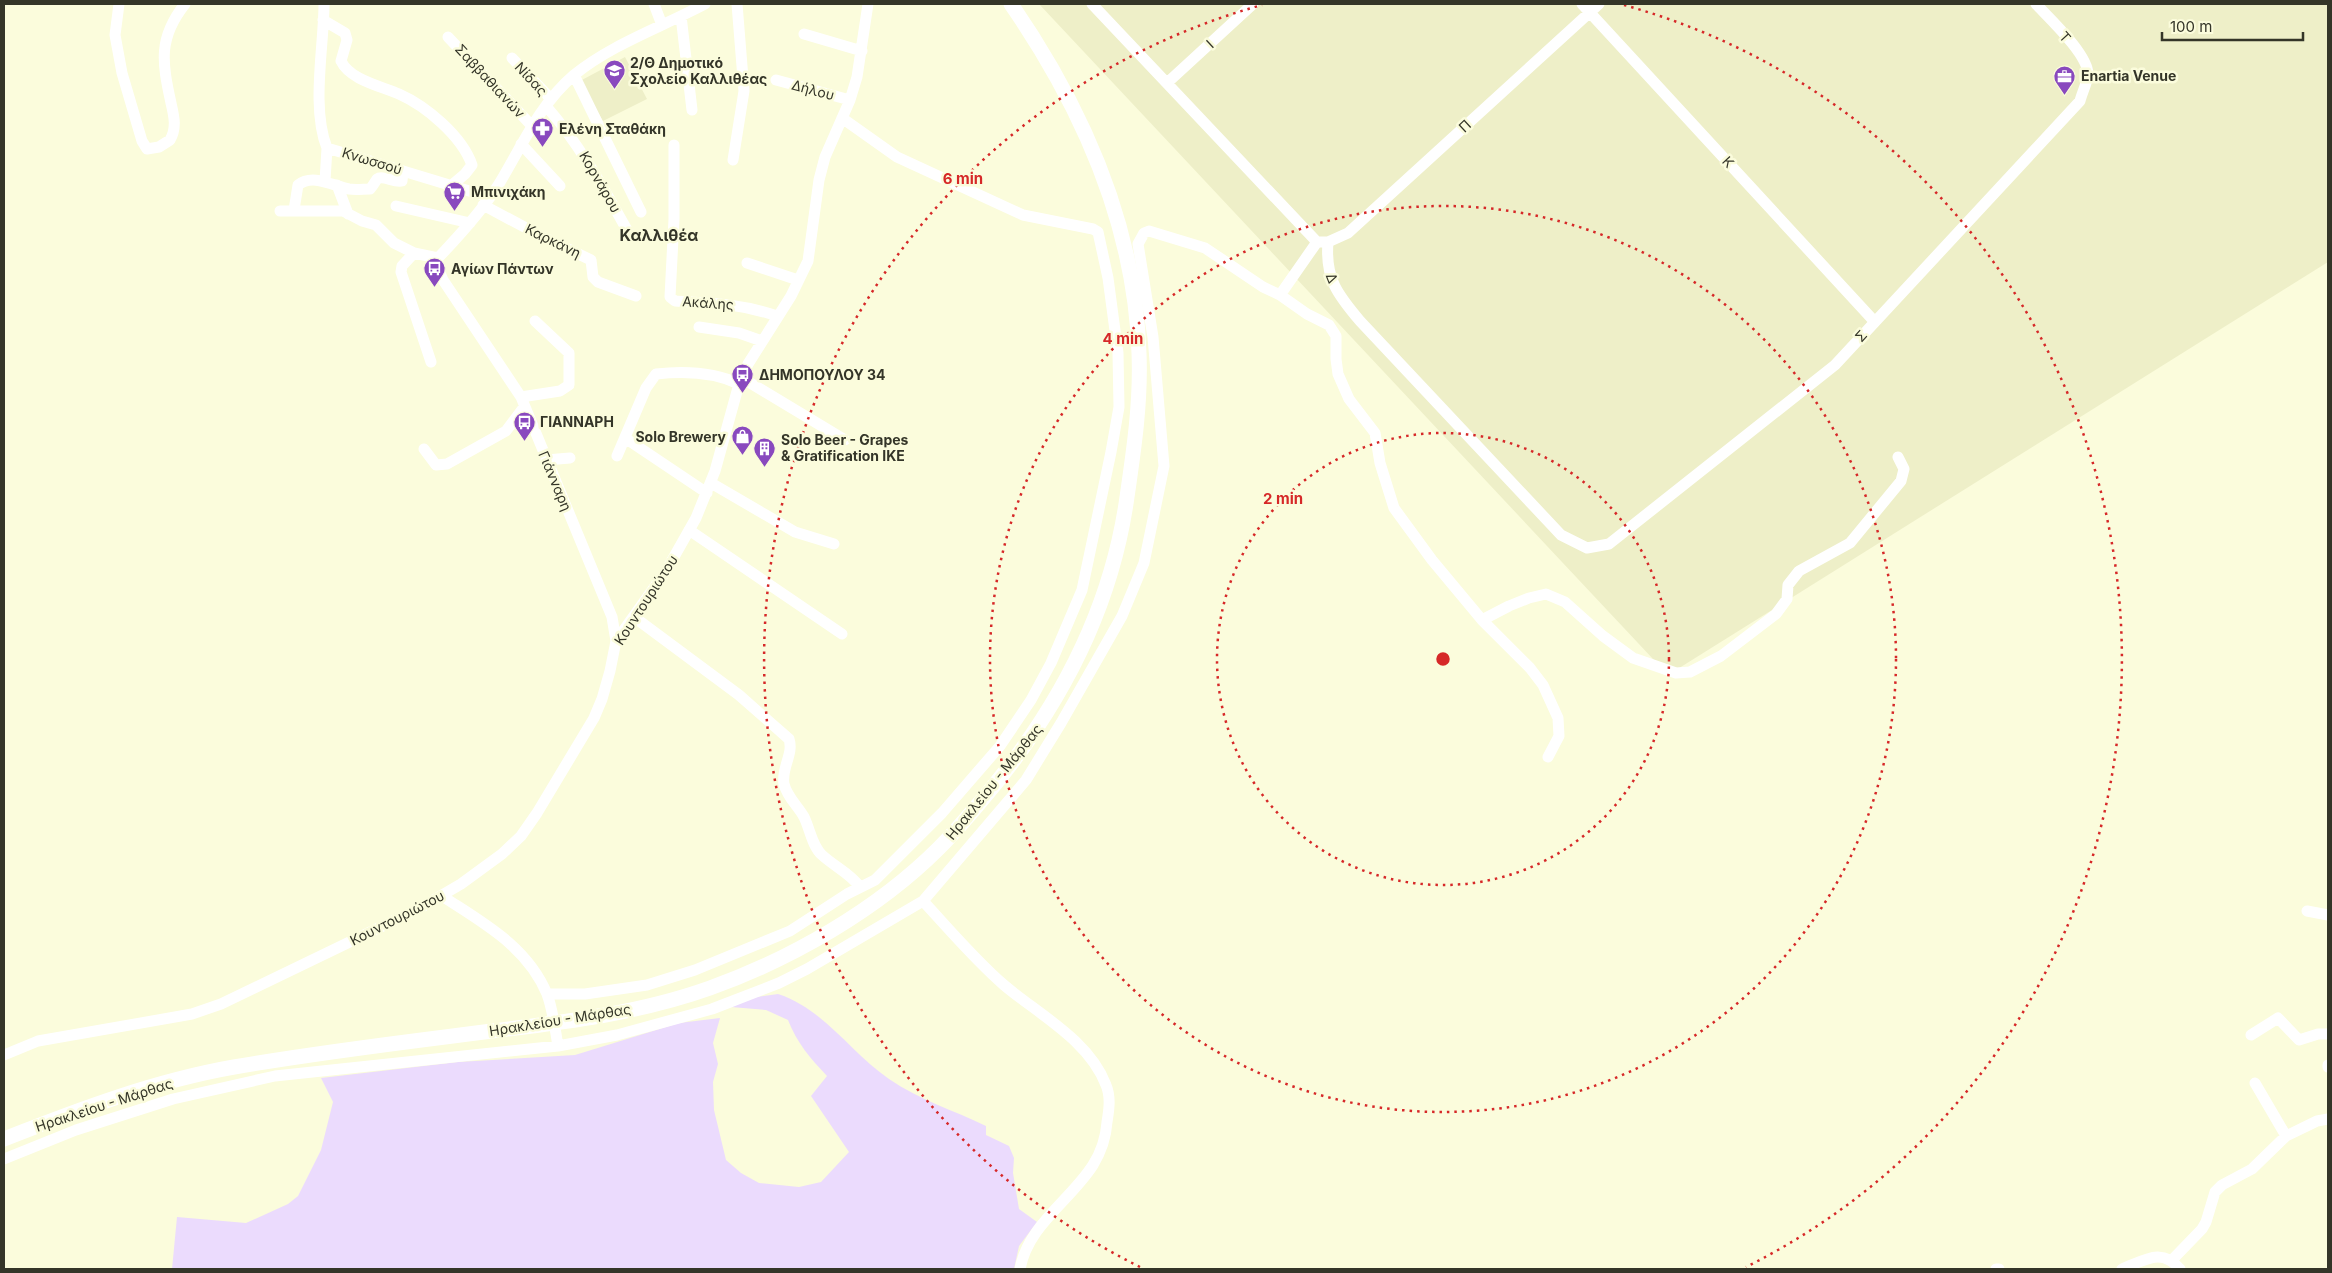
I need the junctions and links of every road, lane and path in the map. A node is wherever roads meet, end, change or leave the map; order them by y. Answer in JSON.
{"nodes":[{"id":1,"x":119,"y":4,"type":"edge"},
{"id":2,"x":185,"y":4,"type":"edge"},
{"id":3,"x":654,"y":4,"type":"edge"},
{"id":4,"x":705,"y":4,"type":"edge"},
{"id":5,"x":737,"y":4,"type":"edge"},
{"id":6,"x":868,"y":4,"type":"edge"},
{"id":7,"x":1011,"y":4,"type":"edge"},
{"id":8,"x":1092,"y":4,"type":"edge"},
{"id":9,"x":1253,"y":4,"type":"edge"},
{"id":10,"x":1599,"y":4,"type":"edge"},
{"id":11,"x":2036,"y":4,"type":"edge"},
{"id":12,"x":1586,"y":8,"type":"edge"},
{"id":13,"x":324,"y":12,"type":"edge"},
{"id":14,"x":681,"y":16,"type":"junction"},
{"id":15,"x":662,"y":25,"type":"junction"},
{"id":16,"x":804,"y":34,"type":"dead end"},
{"id":17,"x":448,"y":37,"type":"dead end"},
{"id":18,"x":862,"y":50,"type":"junction"},
{"id":19,"x":512,"y":58,"type":"dead end"},
{"id":20,"x":2088,"y":74,"type":"joint"},
{"id":21,"x":574,"y":75,"type":"junction"},
{"id":22,"x":776,"y":80,"type":"dead end"},
{"id":23,"x":1167,"y":83,"type":"junction"},
{"id":24,"x":850,"y":100,"type":"junction"},
{"id":25,"x":548,"y":103,"type":"junction"},
{"id":26,"x":692,"y":110,"type":"dead end"},
{"id":27,"x":842,"y":118,"type":"junction"},
{"id":28,"x":532,"y":126,"type":"junction"},
{"id":29,"x":521,"y":144,"type":"junction"},
{"id":30,"x":674,"y":145,"type":"dead end"},
{"id":31,"x":327,"y":148,"type":"junction"},
{"id":32,"x":733,"y":160,"type":"dead end"},
{"id":33,"x":403,"y":171,"type":"junction"},
{"id":34,"x":325,"y":181,"type":"junction"},
{"id":35,"x":336,"y":185,"type":"junction"},
{"id":36,"x":452,"y":185,"type":"junction"},
{"id":37,"x":560,"y":186,"type":"dead end"},
{"id":38,"x":486,"y":201,"type":"junction"},
{"id":39,"x":396,"y":206,"type":"dead end"},
{"id":40,"x":294,"y":210,"type":"junction"},
{"id":41,"x":280,"y":211,"type":"dead end"},
{"id":42,"x":641,"y":212,"type":"dead end"},
{"id":43,"x":348,"y":214,"type":"junction"},
{"id":44,"x":470,"y":223,"type":"junction"},
{"id":45,"x":631,"y":237,"type":"dead end"},
{"id":46,"x":1322,"y":242,"type":"junction"},
{"id":47,"x":414,"y":253,"type":"junction"},
{"id":48,"x":438,"y":258,"type":"junction"},
{"id":49,"x":747,"y":263,"type":"dead end"},
{"id":50,"x":798,"y":280,"type":"junction"},
{"id":51,"x":1280,"y":295,"type":"junction"},
{"id":52,"x":636,"y":296,"type":"dead end"},
{"id":53,"x":777,"y":316,"type":"junction"},
{"id":54,"x":534,"y":321,"type":"dead end"},
{"id":55,"x":1874,"y":321,"type":"junction"},
{"id":56,"x":698,"y":327,"type":"dead end"},
{"id":57,"x":762,"y":341,"type":"junction"},
{"id":58,"x":431,"y":362,"type":"dead end"},
{"id":59,"x":740,"y":381,"type":"junction"},
{"id":60,"x":522,"y":402,"type":"junction"},
{"id":61,"x":625,"y":438,"type":"junction"},
{"id":62,"x":845,"y":440,"type":"dead end"},
{"id":63,"x":424,"y":449,"type":"dead end"},
{"id":64,"x":617,"y":456,"type":"dead end"},
{"id":65,"x":1898,"y":457,"type":"dead end"},
{"id":66,"x":570,"y":458,"type":"dead end"},
{"id":67,"x":546,"y":460,"type":"junction"},
{"id":68,"x":709,"y":488,"type":"junction"},
{"id":69,"x":689,"y":530,"type":"junction"},
{"id":70,"x":834,"y":544,"type":"dead end"},
{"id":71,"x":1587,"y":548,"type":"joint"},
{"id":72,"x":634,"y":616,"type":"junction"},
{"id":73,"x":1482,"y":620,"type":"junction"},
{"id":74,"x":842,"y":634,"type":"dead end"},
{"id":75,"x":616,"y":641,"type":"junction"},
{"id":76,"x":1548,"y":757,"type":"dead end"},
{"id":77,"x":860,"y":887,"type":"junction"},
{"id":78,"x":442,"y":896,"type":"junction"},
{"id":79,"x":923,"y":901,"type":"junction"},
{"id":80,"x":2307,"y":911,"type":"dead end"},
{"id":81,"x":2328,"y":915,"type":"edge"},
{"id":82,"x":547,"y":994,"type":"junction"},
{"id":83,"x":2328,"y":1034,"type":"edge"},
{"id":84,"x":2250,"y":1035,"type":"dead end"},
{"id":85,"x":558,"y":1046,"type":"junction"},
{"id":86,"x":4,"y":1055,"type":"edge"},
{"id":87,"x":2255,"y":1083,"type":"dead end"},
{"id":88,"x":2328,"y":1119,"type":"edge"},
{"id":89,"x":2286,"y":1136,"type":"junction"},
{"id":90,"x":4,"y":1139,"type":"edge"},
{"id":91,"x":4,"y":1159,"type":"edge"},
{"id":92,"x":2172,"y":1260,"type":"junction"},
{"id":93,"x":1020,"y":1269,"type":"edge"},
{"id":94,"x":2122,"y":1269,"type":"edge"},
{"id":95,"x":2180,"y":1269,"type":"edge"}],
"edges":[{"from":1,"to":2,"type":"street"},
{"from":3,"to":15,"type":"street"},
{"from":4,"to":14,"type":"street"},
{"from":5,"to":32,"type":"street"},
{"from":6,"to":18,"type":"street","name":"Κουντουριώτου"},
{"from":7,"to":90,"type":"main road","name":"Ηρακλείου - Μάρθας"},
{"from":8,"to":23,"type":"street"},
{"from":9,"to":23,"type":"street","name":"Ι"},
{"from":10,"to":12,"type":"street","name":"Π"},
{"from":11,"to":20,"type":"street","name":"Τ"},
{"from":12,"to":46,"type":"street","name":"Π"},
{"from":12,"to":55,"type":"street","name":"Κ"},
{"from":13,"to":31,"type":"street","name":"Κνωσσού"},
{"from":13,"to":36,"type":"street"},
{"from":14,"to":15,"type":"street"},
{"from":14,"to":26,"type":"street"},
{"from":15,"to":21,"type":"street"},
{"from":16,"to":18,"type":"street"},
{"from":17,"to":28,"type":"street","name":"Σαββαθιανών"},
{"from":18,"to":24,"type":"street","name":"Κουντουριώτου"},
{"from":19,"to":25,"type":"street","name":"Νίδας"},
{"from":20,"to":55,"type":"street","name":"Σ"},
{"from":21,"to":25,"type":"street"},
{"from":21,"to":42,"type":"street"},
{"from":22,"to":24,"type":"street","name":"Δήλου"},
{"from":23,"to":46,"type":"street"},
{"from":24,"to":27,"type":"street","name":"Κουντουριώτου"},
{"from":25,"to":28,"type":"street"},
{"from":25,"to":45,"type":"street","name":"Κορνάρου"},
{"from":27,"to":50,"type":"street","name":"Κουντουριώτου"},
{"from":27,"to":77,"type":"street"},
{"from":28,"to":29,"type":"street"},
{"from":29,"to":37,"type":"street"},
{"from":29,"to":38,"type":"street"},
{"from":30,"to":53,"type":"street","name":"Ακάλης"},
{"from":31,"to":33,"type":"street","name":"Κνωσσού"},
{"from":31,"to":34,"type":"street"},
{"from":33,"to":35,"type":"street"},
{"from":33,"to":36,"type":"street","name":"Κνωσσού"},
{"from":34,"to":35,"type":"street"},
{"from":34,"to":40,"type":"street"},
{"from":35,"to":43,"type":"street"},
{"from":36,"to":38,"type":"street","name":"Κνωσσού"},
{"from":38,"to":44,"type":"street"},
{"from":38,"to":52,"type":"street","name":"Καρκάνη"},
{"from":39,"to":44,"type":"street"},
{"from":40,"to":41,"type":"street"},
{"from":40,"to":43,"type":"street"},
{"from":43,"to":47,"type":"street"},
{"from":44,"to":48,"type":"street"},
{"from":46,"to":51,"type":"street"},
{"from":46,"to":71,"type":"street","name":"Δ"},
{"from":47,"to":48,"type":"street"},
{"from":47,"to":58,"type":"street"},
{"from":48,"to":60,"type":"street","name":"Γιάνναρη"},
{"from":49,"to":50,"type":"street"},
{"from":50,"to":53,"type":"street","name":"Κουντουριώτου"},
{"from":51,"to":73,"type":"street"},
{"from":51,"to":79,"type":"street"},
{"from":53,"to":57,"type":"street","name":"Κουντουριώτου"},
{"from":54,"to":60,"type":"street"},
{"from":55,"to":71,"type":"street","name":"Σ"},
{"from":56,"to":57,"type":"street"},
{"from":57,"to":59,"type":"street","name":"Κουντουριώτου"},
{"from":59,"to":61,"type":"street"},
{"from":59,"to":62,"type":"street"},
{"from":59,"to":68,"type":"street","name":"Κουντουριώτου"},
{"from":60,"to":63,"type":"street"},
{"from":60,"to":67,"type":"street","name":"Γιάνναρη"},
{"from":61,"to":64,"type":"street"},
{"from":61,"to":68,"type":"street"},
{"from":65,"to":73,"type":"street"},
{"from":66,"to":67,"type":"street"},
{"from":67,"to":75,"type":"street","name":"Γιάνναρη"},
{"from":68,"to":69,"type":"street","name":"Κουντουριώτου"},
{"from":68,"to":70,"type":"street"},
{"from":69,"to":72,"type":"street","name":"Κουντουριώτου"},
{"from":69,"to":74,"type":"street"},
{"from":72,"to":75,"type":"street","name":"Κουντουριώτου"},
{"from":72,"to":77,"type":"street"},
{"from":73,"to":76,"type":"street"},
{"from":75,"to":78,"type":"street","name":"Κουντουριώτου"},
{"from":77,"to":82,"type":"street"},
{"from":78,"to":82,"type":"street"},
{"from":78,"to":86,"type":"street","name":"Κουντουριώτου"},
{"from":79,"to":85,"type":"street"},
{"from":79,"to":93,"type":"street"},
{"from":80,"to":81,"type":"street"},
{"from":82,"to":85,"type":"street"},
{"from":83,"to":84,"type":"street"},
{"from":85,"to":91,"type":"street"},
{"from":87,"to":89,"type":"street"},
{"from":88,"to":89,"type":"street"},
{"from":89,"to":92,"type":"street"},
{"from":92,"to":94,"type":"street"},
{"from":92,"to":95,"type":"street"}]}
